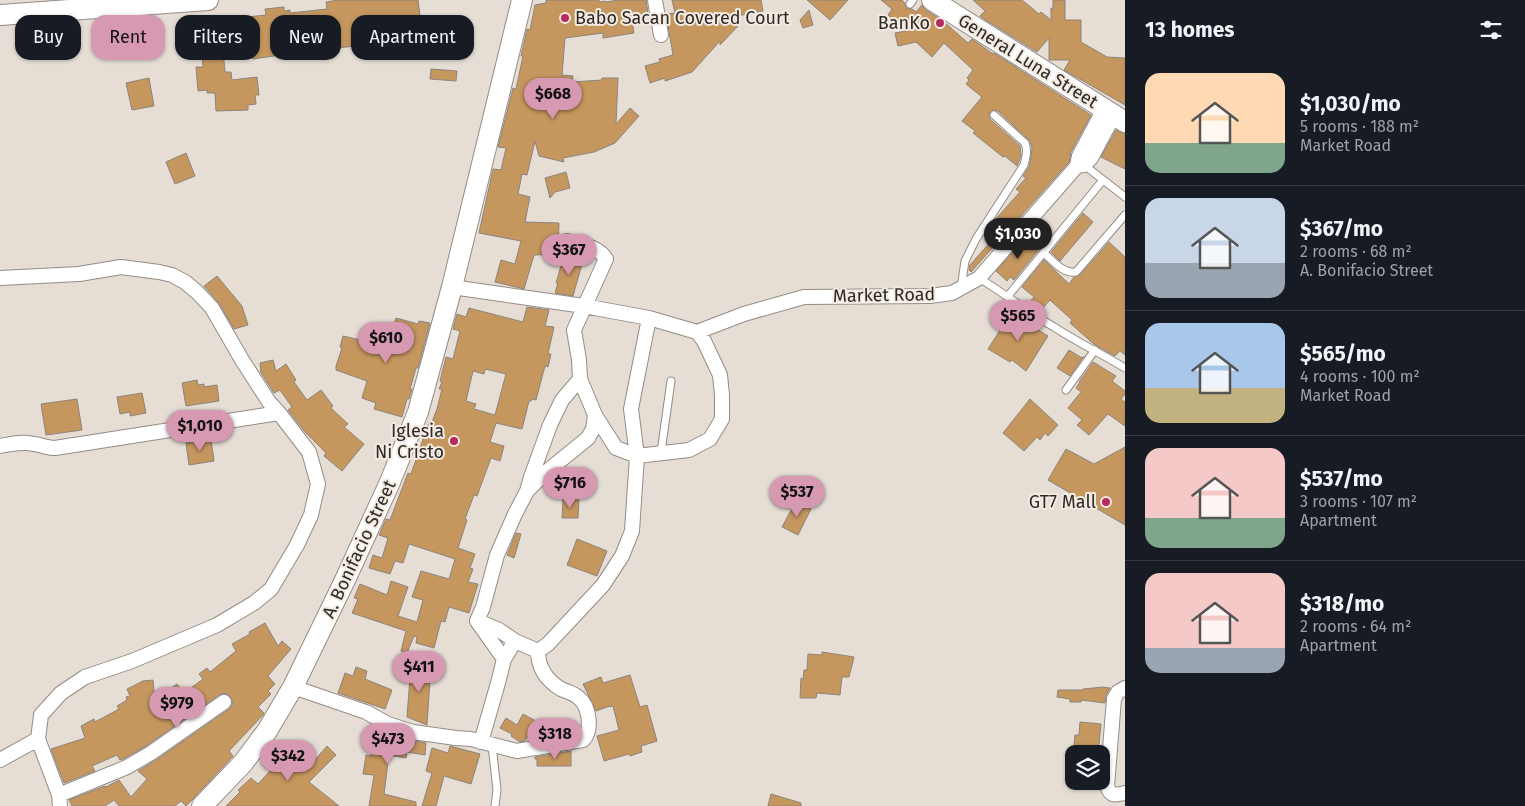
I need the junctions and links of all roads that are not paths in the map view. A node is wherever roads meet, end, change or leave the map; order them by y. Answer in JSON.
{"nodes":[{"id":1,"x":208,"y":0,"type":"edge"},
{"id":2,"x":522,"y":0,"type":"edge"},
{"id":3,"x":655,"y":0,"type":"edge"},
{"id":4,"x":932,"y":0,"type":"edge"},
{"id":5,"x":0,"y":15,"type":"edge"},
{"id":6,"x":661,"y":35,"type":"dead end"},
{"id":7,"x":994,"y":115,"type":"dead end"},
{"id":8,"x":1114,"y":115,"type":"edge"},
{"id":9,"x":1081,"y":165,"type":"junction"},
{"id":10,"x":1103,"y":180,"type":"junction"},
{"id":11,"x":1125,"y":197,"type":"edge"},
{"id":12,"x":1125,"y":215,"type":"edge"},
{"id":13,"x":567,"y":241,"type":"dead end"},
{"id":14,"x":1044,"y":253,"type":"junction"},
{"id":15,"x":0,"y":278,"type":"edge"},
{"id":16,"x":980,"y":278,"type":"junction"},
{"id":17,"x":452,"y":287,"type":"junction"},
{"id":18,"x":960,"y":289,"type":"junction"},
{"id":19,"x":1008,"y":296,"type":"junction"},
{"id":20,"x":584,"y":306,"type":"junction"},
{"id":21,"x":649,"y":318,"type":"junction"},
{"id":22,"x":697,"y":332,"type":"junction"},
{"id":23,"x":1095,"y":350,"type":"junction"},
{"id":24,"x":1125,"y":368,"type":"edge"},
{"id":25,"x":580,"y":379,"type":"junction"},
{"id":26,"x":671,"y":381,"type":"dead end"},
{"id":27,"x":1066,"y":390,"type":"dead end"},
{"id":28,"x":279,"y":413,"type":"junction"},
{"id":29,"x":595,"y":415,"type":"junction"},
{"id":30,"x":0,"y":446,"type":"edge"},
{"id":31,"x":661,"y":452,"type":"junction"},
{"id":32,"x":637,"y":456,"type":"junction"},
{"id":33,"x":527,"y":491,"type":"junction"},
{"id":34,"x":477,"y":621,"type":"junction"},
{"id":35,"x":515,"y":641,"type":"junction"},
{"id":36,"x":538,"y":651,"type":"junction"},
{"id":37,"x":504,"y":659,"type":"junction"},
{"id":38,"x":293,"y":687,"type":"junction"},
{"id":39,"x":1125,"y":688,"type":"edge"},
{"id":40,"x":224,"y":702,"type":"dead end"},
{"id":41,"x":38,"y":739,"type":"junction"},
{"id":42,"x":487,"y":743,"type":"junction"},
{"id":43,"x":0,"y":760,"type":"edge"},
{"id":44,"x":1125,"y":793,"type":"edge"},
{"id":45,"x":60,"y":800,"type":"edge"},
{"id":46,"x":202,"y":806,"type":"edge"},
{"id":47,"x":496,"y":806,"type":"edge"}],
"edges":[{"from":1,"to":5,"type":"street"},
{"from":2,"to":17,"type":"street","name":"A. Bonifacio Street"},
{"from":3,"to":6,"type":"street"},
{"from":4,"to":8,"type":"street","name":"General Luna Street"},
{"from":7,"to":18,"type":"lane"},
{"from":8,"to":9,"type":"street","name":"Market Road"},
{"from":9,"to":10,"type":"lane"},
{"from":9,"to":16,"type":"street","name":"Market Road"},
{"from":10,"to":11,"type":"lane"},
{"from":10,"to":14,"type":"lane"},
{"from":12,"to":14,"type":"lane"},
{"from":13,"to":20,"type":"street"},
{"from":14,"to":19,"type":"lane"},
{"from":15,"to":28,"type":"street"},
{"from":16,"to":18,"type":"street","name":"Market Road"},
{"from":16,"to":19,"type":"lane"},
{"from":17,"to":20,"type":"street"},
{"from":17,"to":38,"type":"street","name":"A. Bonifacio Street"},
{"from":18,"to":22,"type":"street","name":"Market Road"},
{"from":19,"to":23,"type":"lane"},
{"from":20,"to":21,"type":"street"},
{"from":20,"to":25,"type":"street"},
{"from":21,"to":22,"type":"street"},
{"from":21,"to":32,"type":"street"},
{"from":22,"to":31,"type":"street"},
{"from":23,"to":24,"type":"lane"},
{"from":23,"to":27,"type":"lane"},
{"from":25,"to":29,"type":"street"},
{"from":25,"to":33,"type":"street"},
{"from":26,"to":31,"type":"lane"},
{"from":28,"to":30,"type":"street"},
{"from":28,"to":41,"type":"street"},
{"from":29,"to":32,"type":"street"},
{"from":29,"to":33,"type":"street"},
{"from":31,"to":32,"type":"street"},
{"from":32,"to":36,"type":"street"},
{"from":33,"to":34,"type":"street"},
{"from":34,"to":35,"type":"street"},
{"from":34,"to":37,"type":"street"},
{"from":35,"to":36,"type":"street"},
{"from":35,"to":37,"type":"street"},
{"from":36,"to":42,"type":"street"},
{"from":37,"to":42,"type":"street"},
{"from":38,"to":42,"type":"street"},
{"from":38,"to":46,"type":"street","name":"A. Bonifacio Street"},
{"from":39,"to":44,"type":"street"},
{"from":40,"to":45,"type":"street"},
{"from":41,"to":43,"type":"street"},
{"from":41,"to":45,"type":"street"},
{"from":42,"to":47,"type":"lane"}]}
